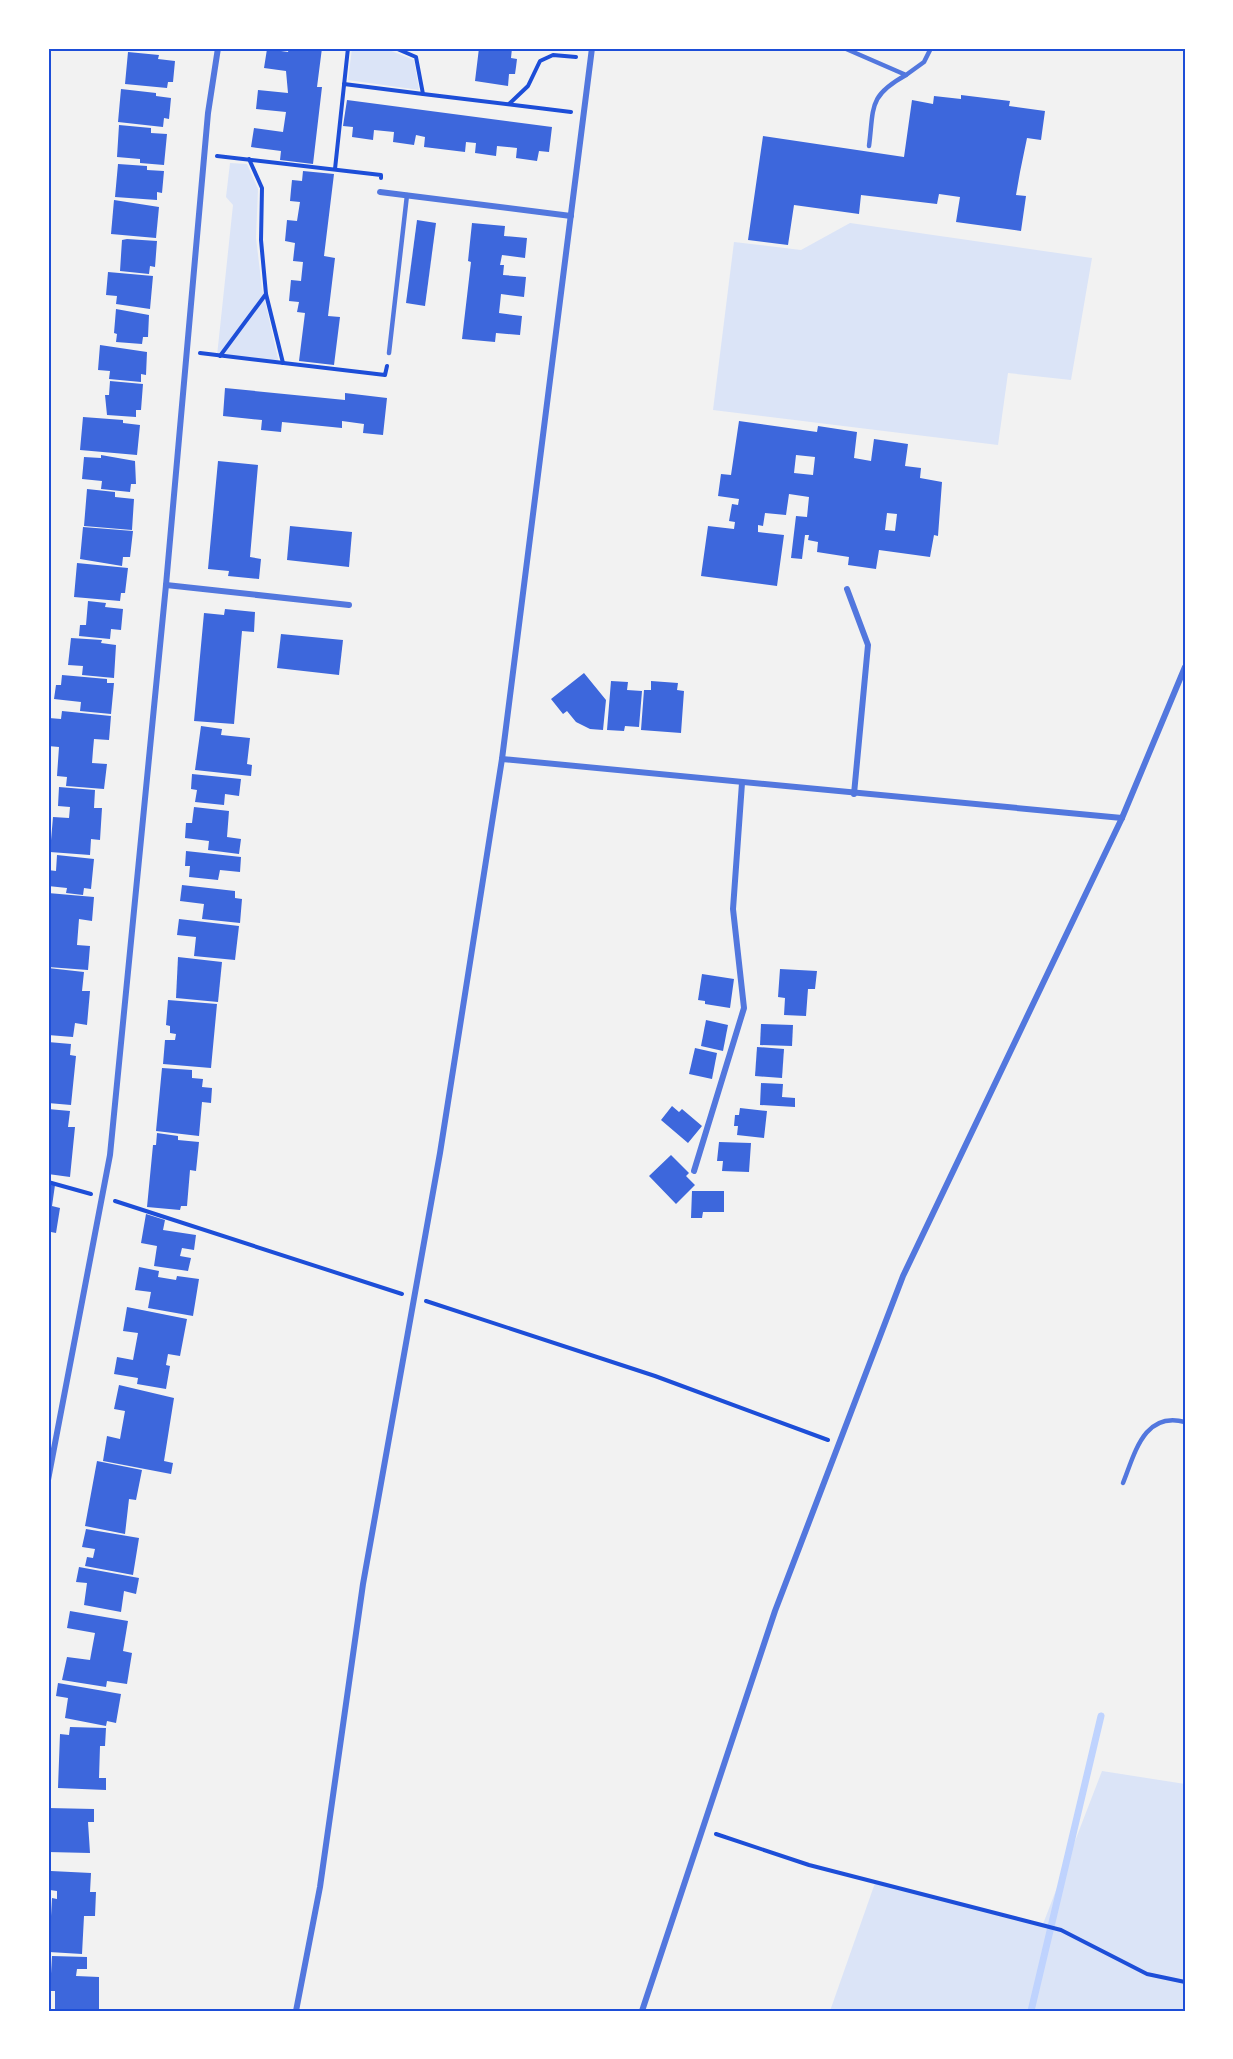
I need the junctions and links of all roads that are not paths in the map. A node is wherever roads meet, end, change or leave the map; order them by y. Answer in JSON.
{"nodes":[{"id":1,"x":218,"y":48,"type":"edge"},
{"id":2,"x":592,"y":48,"type":"edge"},
{"id":3,"x":844,"y":48,"type":"edge"},
{"id":4,"x":931,"y":48,"type":"edge"},
{"id":5,"x":906,"y":75,"type":"junction"},
{"id":6,"x":869,"y":146,"type":"dead end"},
{"id":7,"x":380,"y":192,"type":"road end"},
{"id":8,"x":407,"y":195,"type":"junction"},
{"id":9,"x":571,"y":216,"type":"junction"},
{"id":10,"x":388,"y":353,"type":"road end"},
{"id":11,"x":166,"y":585,"type":"junction"},
{"id":12,"x":847,"y":589,"type":"dead end"},
{"id":13,"x":349,"y":605,"type":"dead end"},
{"id":14,"x":1185,"y":667,"type":"edge"},
{"id":15,"x":502,"y":759,"type":"junction"},
{"id":16,"x":742,"y":783,"type":"junction"},
{"id":17,"x":854,"y":794,"type":"junction"},
{"id":18,"x":1122,"y":818,"type":"junction"},
{"id":19,"x":694,"y":1171,"type":"dead end"},
{"id":20,"x":1185,"y":1422,"type":"edge"},
{"id":21,"x":48,"y":1479,"type":"edge"},
{"id":22,"x":1123,"y":1483,"type":"dead end"},
{"id":23,"x":296,"y":2011,"type":"edge"},
{"id":24,"x":642,"y":2011,"type":"edge"}],
"edges":[{"from":1,"to":11,"type":"street"},
{"from":2,"to":9,"type":"street"},
{"from":3,"to":5,"type":"lane"},
{"from":4,"to":5,"type":"lane"},
{"from":5,"to":6,"type":"lane"},
{"from":7,"to":8,"type":"street"},
{"from":8,"to":9,"type":"street"},
{"from":8,"to":10,"type":"lane"},
{"from":9,"to":15,"type":"street"},
{"from":11,"to":13,"type":"street"},
{"from":11,"to":21,"type":"street"},
{"from":12,"to":17,"type":"street"},
{"from":14,"to":18,"type":"street"},
{"from":15,"to":16,"type":"street"},
{"from":15,"to":23,"type":"street"},
{"from":16,"to":17,"type":"street"},
{"from":16,"to":19,"type":"street"},
{"from":17,"to":18,"type":"street"},
{"from":18,"to":24,"type":"street"},
{"from":20,"to":22,"type":"lane"}]}
